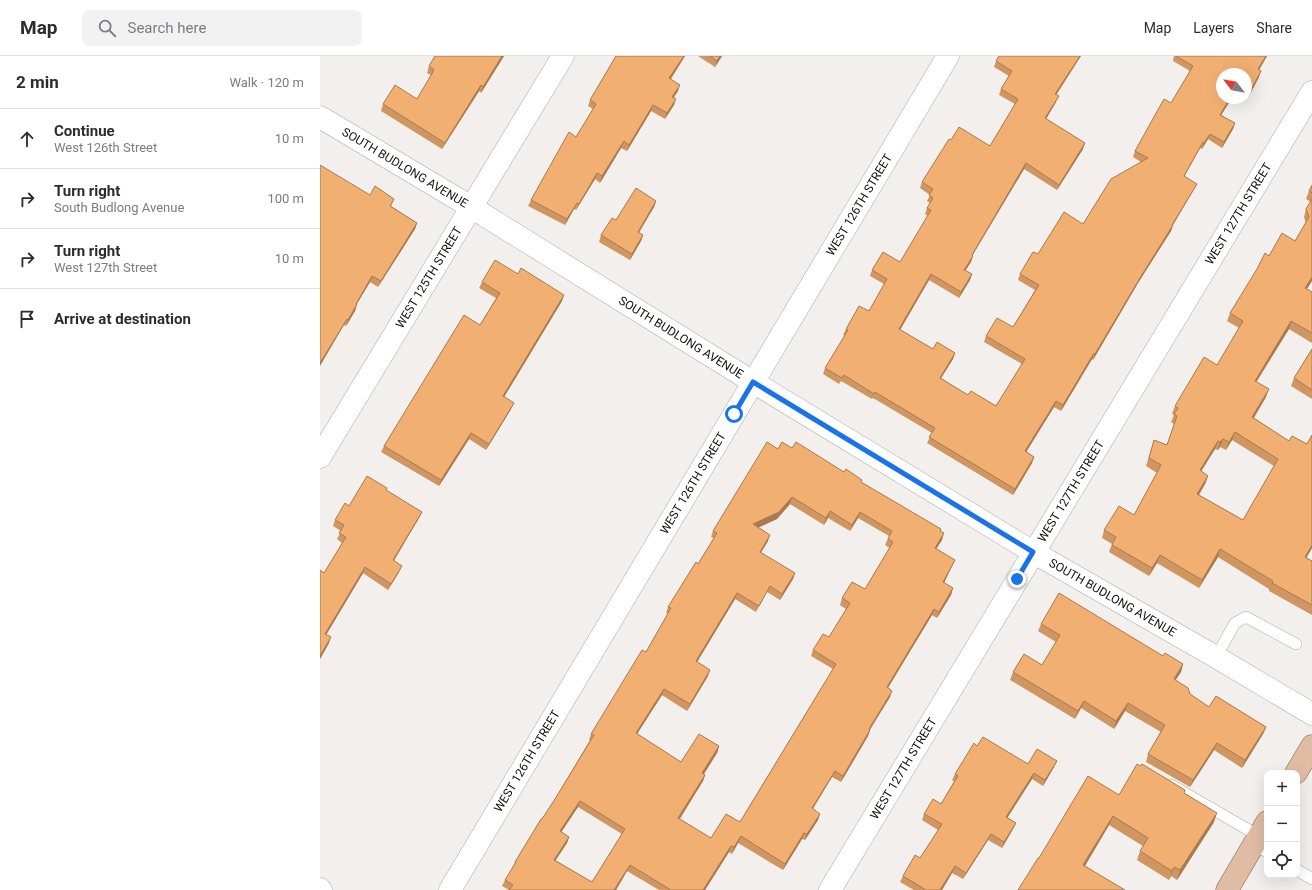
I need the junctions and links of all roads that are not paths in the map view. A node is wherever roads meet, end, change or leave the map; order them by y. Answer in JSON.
{"nodes":[{"id":1,"x":563,"y":56,"type":"edge"},
{"id":2,"x":948,"y":56,"type":"edge"},
{"id":3,"x":1312,"y":92,"type":"edge"},
{"id":4,"x":320,"y":117,"type":"edge"},
{"id":5,"x":471,"y":208,"type":"junction"},
{"id":6,"x":753,"y":382,"type":"junction"},
{"id":7,"x":320,"y":457,"type":"edge"},
{"id":8,"x":1033,"y":552,"type":"junction"},
{"id":9,"x":1296,"y":644,"type":"dead end"},
{"id":10,"x":1216,"y":657,"type":"junction"},
{"id":11,"x":1312,"y":714,"type":"edge"},
{"id":12,"x":1312,"y":746,"type":"edge"},
{"id":13,"x":1298,"y":770,"type":"edge"},
{"id":14,"x":1161,"y":778,"type":"edge"},
{"id":15,"x":1262,"y":839,"type":"edge"},
{"id":16,"x":1300,"y":872,"type":"edge"},
{"id":17,"x":1312,"y":879,"type":"edge"},
{"id":18,"x":450,"y":890,"type":"edge"},
{"id":19,"x":830,"y":890,"type":"edge"},
{"id":20,"x":1227,"y":890,"type":"edge"}],
"edges":[{"from":1,"to":5,"type":"street","name":"WEST 125TH STREET"},
{"from":2,"to":6,"type":"street","name":"WEST 126TH STREET"},
{"from":3,"to":8,"type":"street","name":"WEST 127TH STREET"},
{"from":4,"to":5,"type":"street","name":"SOUTH BUDLONG AVENUE"},
{"from":5,"to":6,"type":"street","name":"SOUTH BUDLONG AVENUE"},
{"from":5,"to":7,"type":"street","name":"WEST 125TH STREET"},
{"from":6,"to":8,"type":"street","name":"SOUTH BUDLONG AVENUE"},
{"from":6,"to":18,"type":"street","name":"WEST 126TH STREET"},
{"from":8,"to":10,"type":"street","name":"SOUTH BUDLONG AVENUE"},
{"from":8,"to":19,"type":"street","name":"WEST 127TH STREET"},
{"from":9,"to":10,"type":"lane"},
{"from":10,"to":11,"type":"street","name":"SOUTH BUDLONG AVENUE"},
{"from":12,"to":13,"type":"main road"},
{"from":14,"to":15,"type":"lane"},
{"from":15,"to":20,"type":"main road"},
{"from":16,"to":17,"type":"lane"}]}
